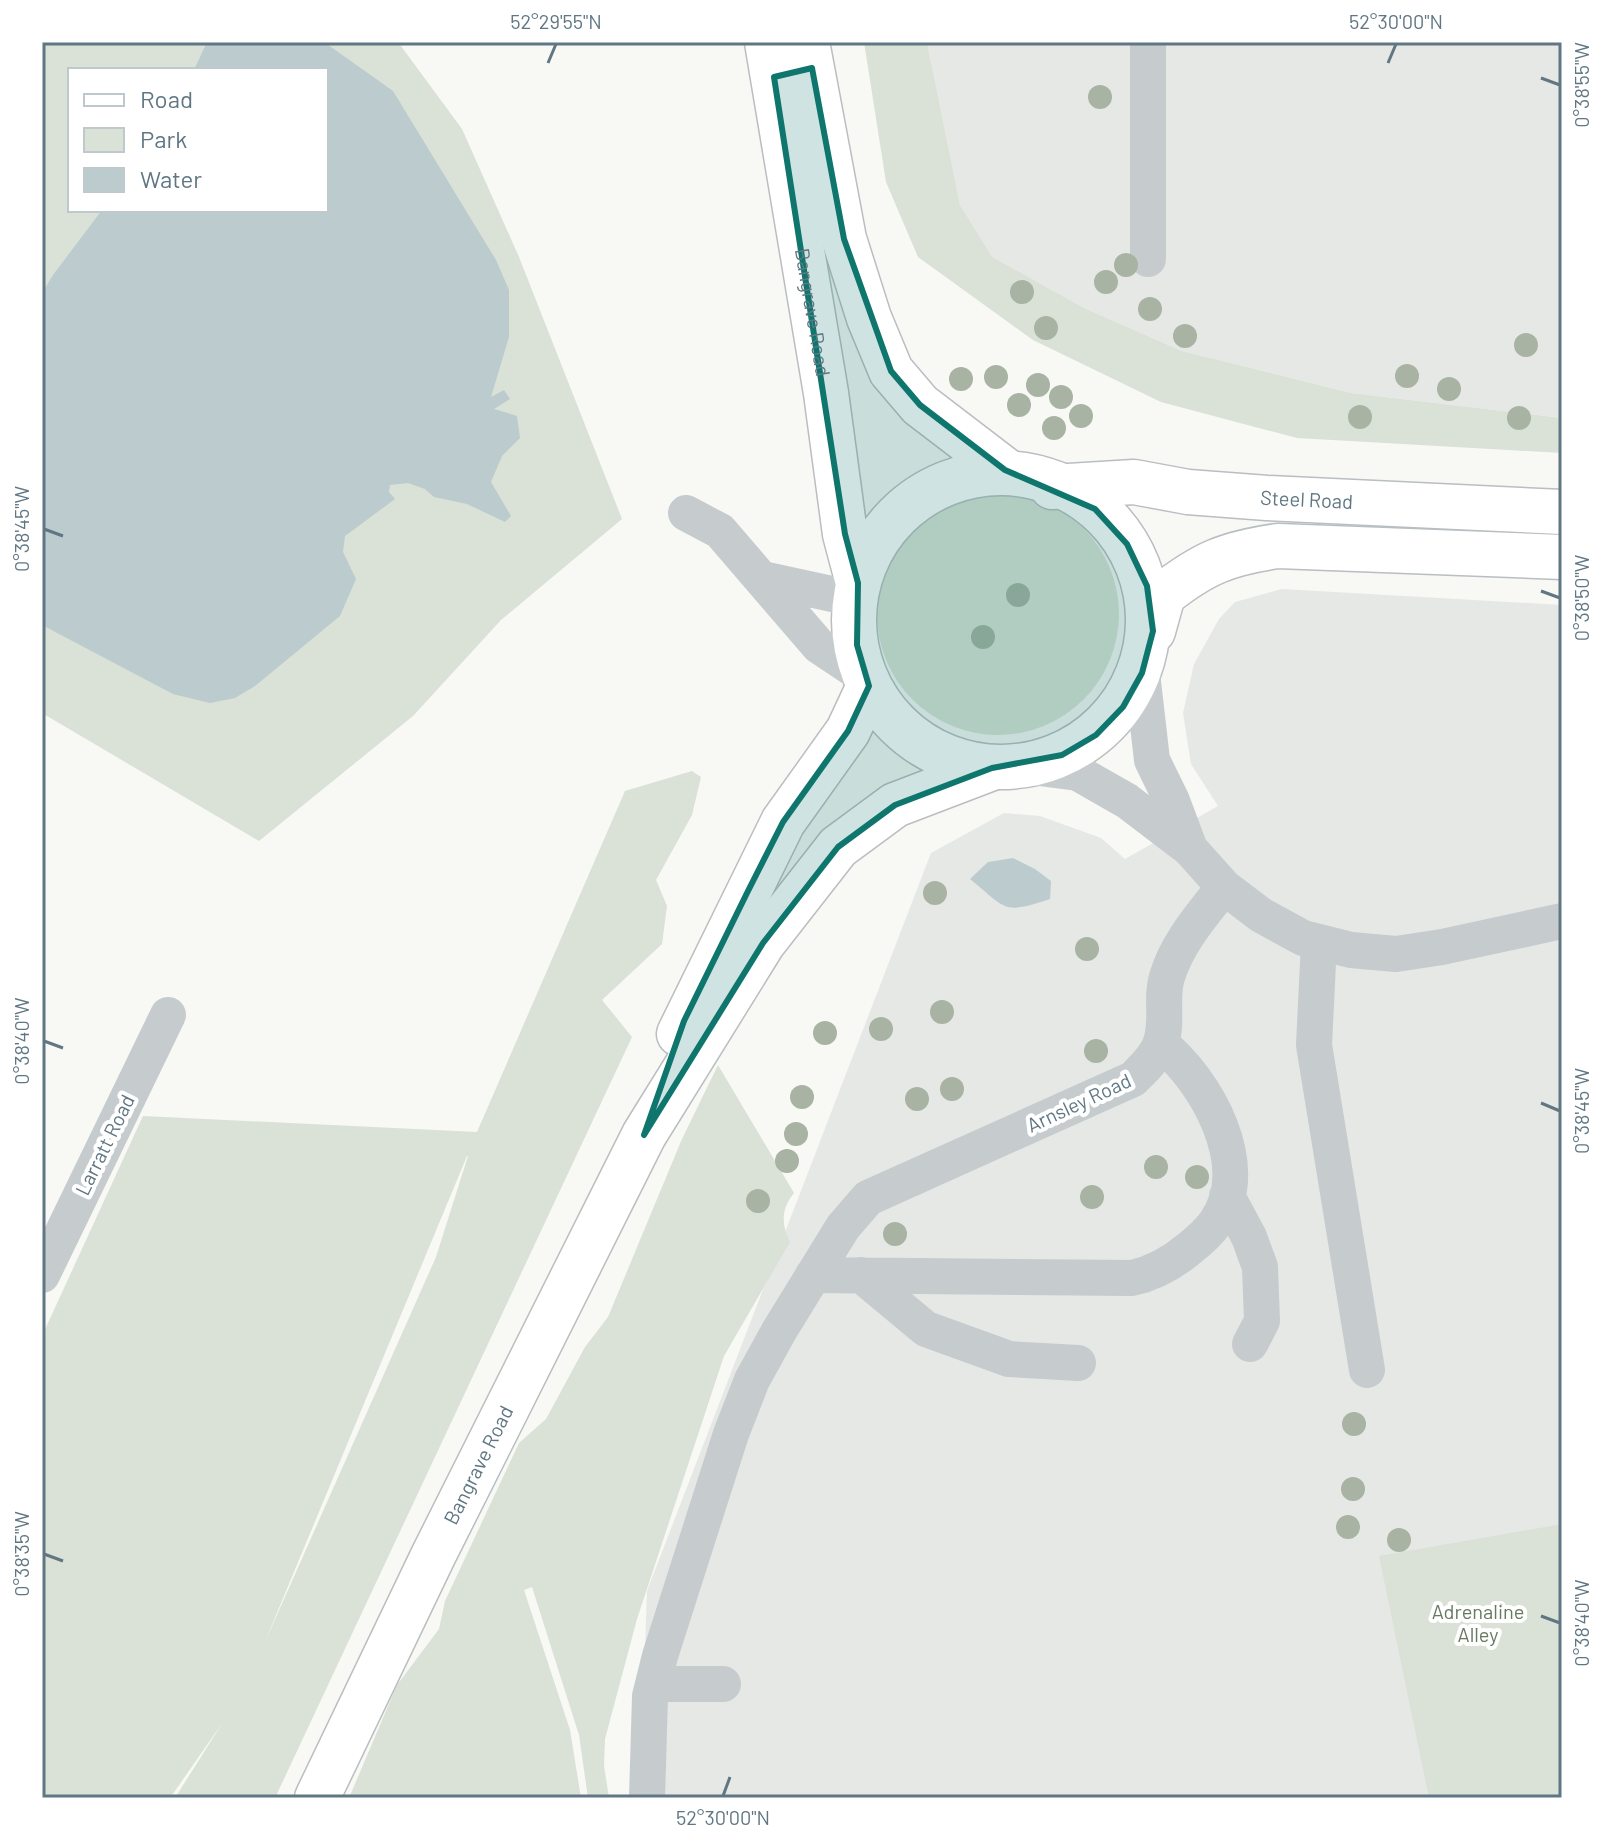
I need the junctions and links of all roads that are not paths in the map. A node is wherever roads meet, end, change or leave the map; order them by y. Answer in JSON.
{"nodes":[{"id":1,"x":1148,"y":42,"type":"edge"},
{"id":2,"x":790,"y":57,"type":"edge"},
{"id":3,"x":1148,"y":259,"type":"dead end"},
{"id":4,"x":1005,"y":470,"type":"junction"},
{"id":5,"x":1052,"y":487,"type":"junction"},
{"id":6,"x":1562,"y":512,"type":"edge"},
{"id":7,"x":686,"y":513,"type":"dead end"},
{"id":8,"x":1562,"y":557,"type":"edge"},
{"id":9,"x":763,"y":579,"type":"junction"},
{"id":10,"x":857,"y":591,"type":"junction"},
{"id":11,"x":1153,"y":631,"type":"junction"},
{"id":12,"x":1142,"y":673,"type":"junction"},
{"id":13,"x":866,"y":681,"type":"junction"},
{"id":14,"x":1008,"y":767,"type":"junction"},
{"id":15,"x":1190,"y":849,"type":"junction"},
{"id":16,"x":1224,"y":887,"type":"junction"},
{"id":17,"x":1562,"y":921,"type":"edge"},
{"id":18,"x":1319,"y":942,"type":"junction"},
{"id":19,"x":168,"y":1015,"type":"dead end"},
{"id":20,"x":1161,"y":1044,"type":"junction"},
{"id":21,"x":644,"y":1135,"type":"junction"},
{"id":22,"x":1227,"y":1196,"type":"junction"},
{"id":23,"x":42,"y":1275,"type":"edge"},
{"id":24,"x":813,"y":1275,"type":"junction"},
{"id":25,"x":861,"y":1275,"type":"junction"},
{"id":26,"x":1250,"y":1344,"type":"dead end"},
{"id":27,"x":1078,"y":1363,"type":"dead end"},
{"id":28,"x":1367,"y":1370,"type":"dead end"},
{"id":29,"x":653,"y":1684,"type":"junction"},
{"id":30,"x":723,"y":1684,"type":"dead end"},
{"id":31,"x":317,"y":1798,"type":"edge"},
{"id":32,"x":647,"y":1798,"type":"edge"}],
"edges":[{"from":1,"to":3,"type":"street"},
{"from":2,"to":4,"type":"main road","name":"Bangrave Road"},
{"from":2,"to":10,"type":"main road","name":"Bangrave Road"},
{"from":4,"to":5,"type":"main road"},
{"from":4,"to":10,"type":"main road"},
{"from":5,"to":6,"type":"main road","name":"Steel Road"},
{"from":5,"to":11,"type":"main road"},
{"from":7,"to":9,"type":"street"},
{"from":8,"to":11,"type":"main road"},
{"from":9,"to":10,"type":"street"},
{"from":9,"to":13,"type":"street"},
{"from":10,"to":13,"type":"main road","name":"Bangrave Road"},
{"from":11,"to":12,"type":"main road","name":"Bangrave Road"},
{"from":12,"to":14,"type":"main road","name":"Bangrave Road"},
{"from":12,"to":15,"type":"street"},
{"from":13,"to":14,"type":"main road"},
{"from":13,"to":21,"type":"main road","name":"Bangrave Road"},
{"from":14,"to":15,"type":"street"},
{"from":14,"to":21,"type":"main road","name":"Bangrave Road"},
{"from":15,"to":16,"type":"street"},
{"from":16,"to":18,"type":"street"},
{"from":16,"to":20,"type":"street"},
{"from":17,"to":18,"type":"street"},
{"from":18,"to":28,"type":"street"},
{"from":19,"to":23,"type":"street","name":"Larratt Road"},
{"from":20,"to":22,"type":"street"},
{"from":20,"to":24,"type":"street","name":"Arnsley Road"},
{"from":21,"to":31,"type":"main road","name":"Bangrave Road"},
{"from":22,"to":25,"type":"street"},
{"from":22,"to":26,"type":"street"},
{"from":24,"to":25,"type":"street"},
{"from":24,"to":29,"type":"street"},
{"from":25,"to":27,"type":"street"},
{"from":29,"to":30,"type":"street"},
{"from":29,"to":32,"type":"street"}]}
